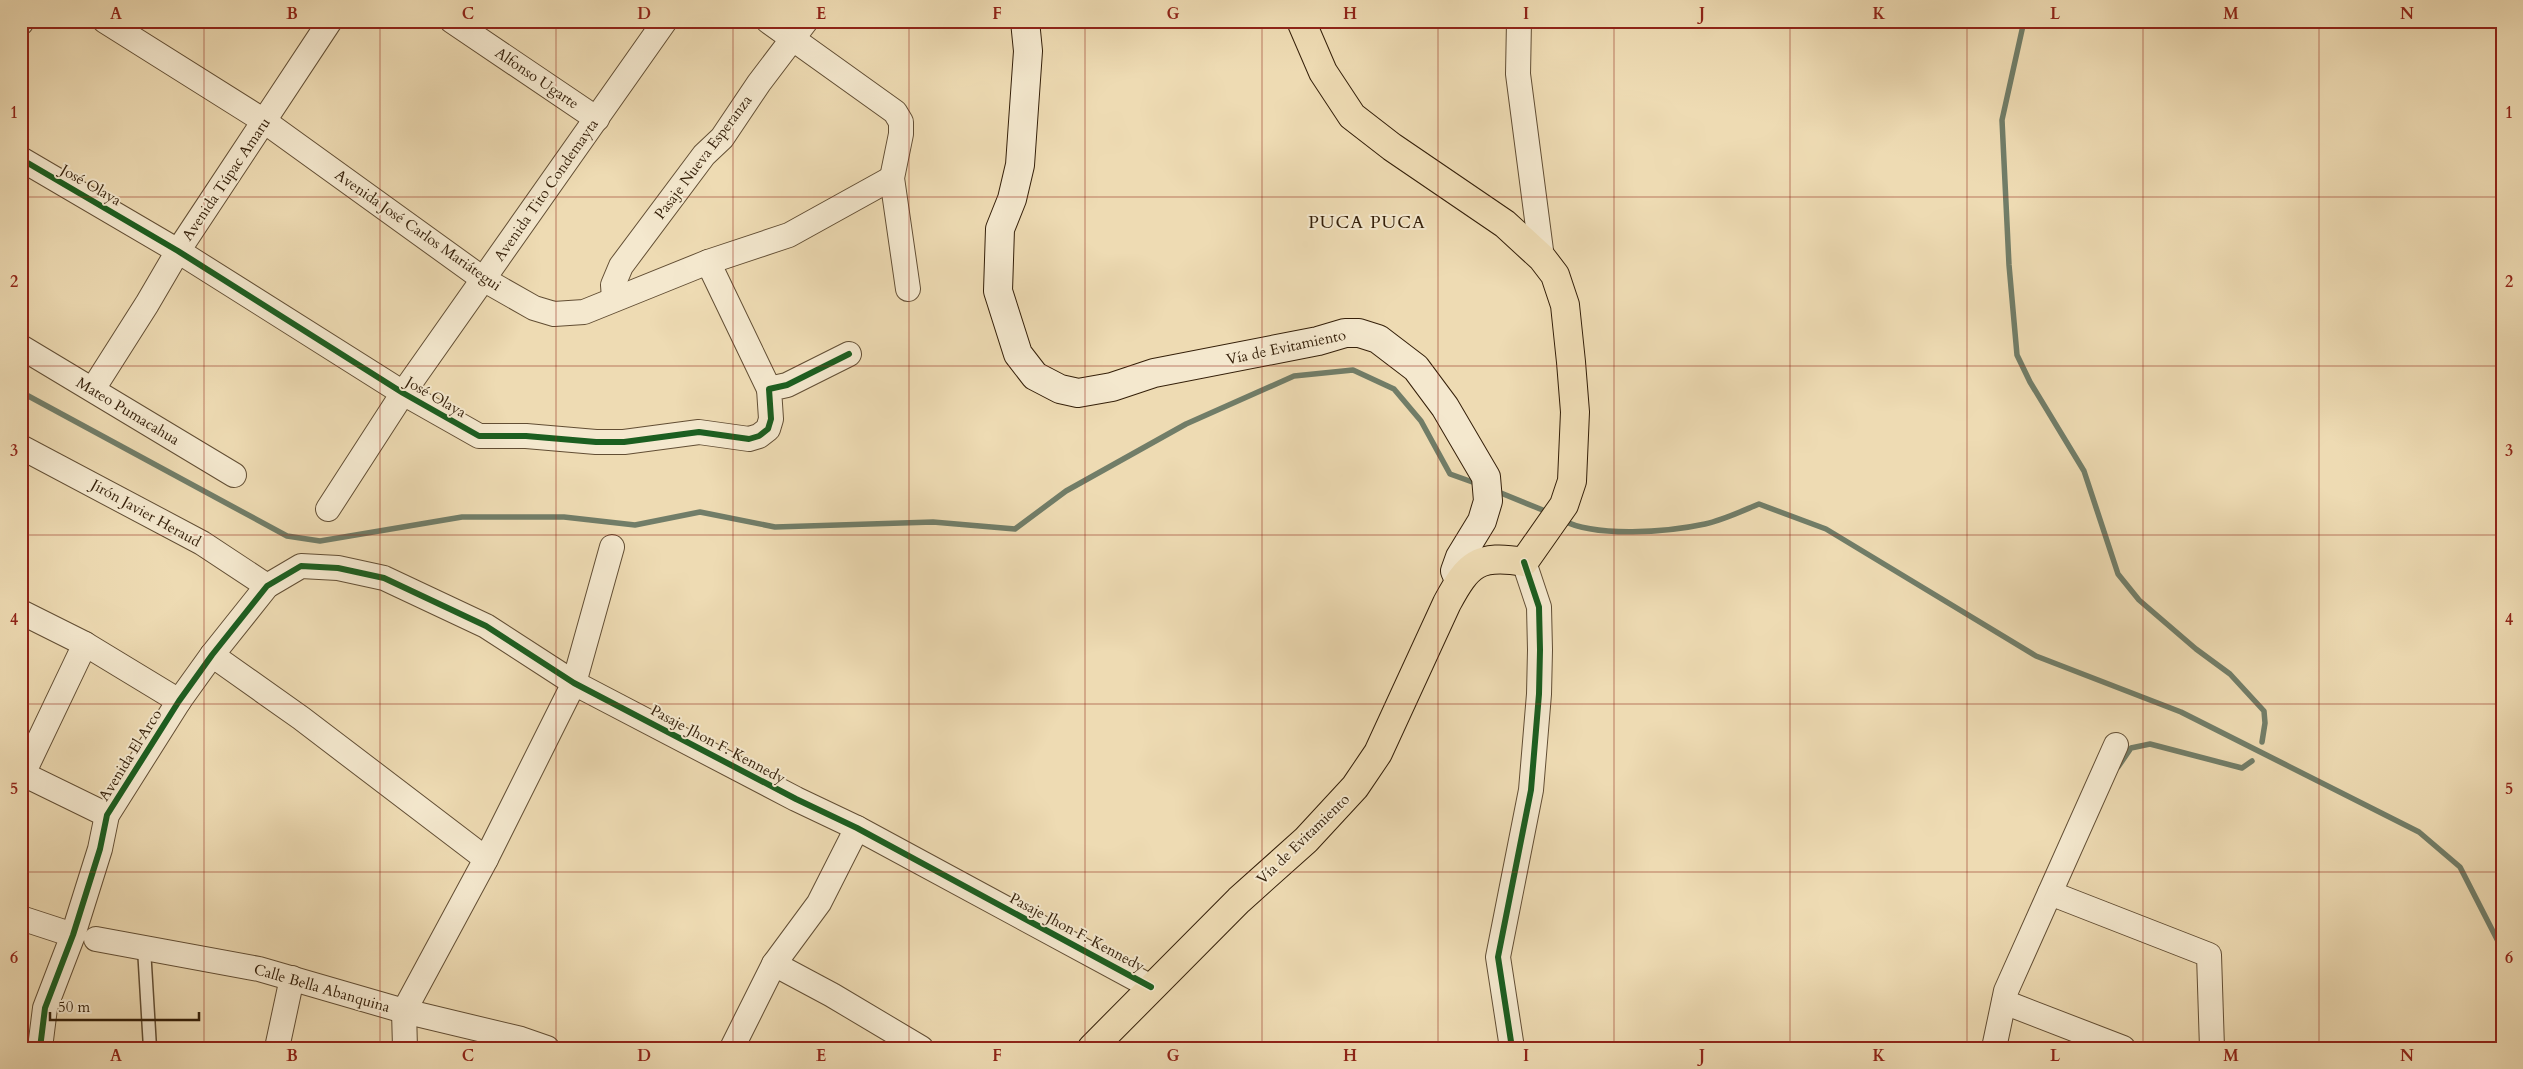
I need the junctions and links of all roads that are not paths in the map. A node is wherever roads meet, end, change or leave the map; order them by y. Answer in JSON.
{"nodes":[{"id":1,"x":105,"y":21,"type":"edge"},
{"id":2,"x":330,"y":21,"type":"edge"},
{"id":3,"x":452,"y":21,"type":"edge"},
{"id":4,"x":665,"y":21,"type":"edge"},
{"id":5,"x":768,"y":21,"type":"edge"},
{"id":6,"x":1024,"y":21,"type":"edge"},
{"id":7,"x":1301,"y":21,"type":"edge"},
{"id":8,"x":1519,"y":21,"type":"edge"},
{"id":9,"x":799,"y":30,"type":"edge"},
{"id":10,"x":597,"y":119,"type":"junction"},
{"id":11,"x":264,"y":121,"type":"junction"},
{"id":12,"x":21,"y":159,"type":"edge"},
{"id":13,"x":892,"y":178,"type":"junction"},
{"id":14,"x":178,"y":251,"type":"junction"},
{"id":15,"x":1542,"y":258,"type":"junction"},
{"id":16,"x":708,"y":262,"type":"junction"},
{"id":17,"x":483,"y":279,"type":"junction"},
{"id":18,"x":908,"y":289,"type":"dead end"},
{"id":19,"x":614,"y":298,"type":"junction"},
{"id":20,"x":21,"y":347,"type":"edge"},
{"id":21,"x":849,"y":354,"type":"dead end"},
{"id":22,"x":93,"y":389,"type":"junction"},
{"id":23,"x":769,"y":389,"type":"junction"},
{"id":24,"x":403,"y":393,"type":"junction"},
{"id":25,"x":21,"y":447,"type":"edge"},
{"id":26,"x":234,"y":475,"type":"dead end"},
{"id":27,"x":328,"y":509,"type":"dead end"},
{"id":28,"x":612,"y":547,"type":"dead end"},
{"id":29,"x":1524,"y":562,"type":"junction"},
{"id":30,"x":1459,"y":580,"type":"junction"},
{"id":31,"x":267,"y":586,"type":"junction"},
{"id":32,"x":21,"y":612,"type":"edge"},
{"id":33,"x":85,"y":644,"type":"junction"},
{"id":34,"x":212,"y":655,"type":"junction"},
{"id":35,"x":574,"y":683,"type":"junction"},
{"id":36,"x":179,"y":701,"type":"junction"},
{"id":37,"x":2116,"y":745,"type":"dead end"},
{"id":38,"x":22,"y":773,"type":"edge"},
{"id":39,"x":107,"y":815,"type":"junction"},
{"id":40,"x":857,"y":828,"type":"junction"},
{"id":41,"x":486,"y":859,"type":"junction"},
{"id":42,"x":2050,"y":893,"type":"junction"},
{"id":43,"x":21,"y":918,"type":"edge"},
{"id":44,"x":85,"y":937,"type":"junction"},
{"id":45,"x":144,"y":948,"type":"junction"},
{"id":46,"x":774,"y":964,"type":"junction"},
{"id":47,"x":292,"y":978,"type":"junction"},
{"id":48,"x":1151,"y":987,"type":"junction"},
{"id":49,"x":2004,"y":1002,"type":"junction"},
{"id":50,"x":404,"y":1011,"type":"junction"},
{"id":51,"x":2071,"y":1037,"type":"edge"},
{"id":52,"x":522,"y":1044,"type":"edge"},
{"id":53,"x":1100,"y":1046,"type":"edge"},
{"id":54,"x":40,"y":1048,"type":"edge"},
{"id":55,"x":150,"y":1048,"type":"edge"},
{"id":56,"x":278,"y":1048,"type":"edge"},
{"id":57,"x":405,"y":1048,"type":"edge"},
{"id":58,"x":546,"y":1048,"type":"edge"},
{"id":59,"x":732,"y":1048,"type":"edge"},
{"id":60,"x":922,"y":1048,"type":"edge"},
{"id":61,"x":1512,"y":1048,"type":"edge"},
{"id":62,"x":1994,"y":1048,"type":"edge"},
{"id":63,"x":2123,"y":1048,"type":"edge"},
{"id":64,"x":2212,"y":1048,"type":"edge"}],
"edges":[{"from":1,"to":11,"type":"street","name":"Avenida José Carlos Mariátegui"},
{"from":2,"to":11,"type":"street","name":"Avenida Túpac Amaru"},
{"from":3,"to":10,"type":"street","name":"Alfonso Ugarte"},
{"from":4,"to":10,"type":"street","name":"Avenida Tito Condemayta"},
{"from":5,"to":9,"type":"street"},
{"from":6,"to":30,"type":"main road","name":"Vía de Evitamiento"},
{"from":7,"to":15,"type":"main road"},
{"from":8,"to":15,"type":"street"},
{"from":9,"to":13,"type":"street"},
{"from":9,"to":19,"type":"street","name":"Pasaje Nueva Esperanza"},
{"from":10,"to":17,"type":"street","name":"Avenida Tito Condemayta"},
{"from":11,"to":14,"type":"street","name":"Avenida Túpac Amaru"},
{"from":11,"to":17,"type":"street","name":"Avenida José Carlos Mariátegui"},
{"from":12,"to":14,"type":"street","name":"José Olaya"},
{"from":13,"to":16,"type":"street","name":"Avenida José Carlos Mariátegui"},
{"from":13,"to":18,"type":"street"},
{"from":14,"to":22,"type":"street","name":"Avenida Túpac Amaru"},
{"from":14,"to":24,"type":"street","name":"José Olaya"},
{"from":15,"to":29,"type":"main road"},
{"from":16,"to":19,"type":"street","name":"Avenida José Carlos Mariátegui"},
{"from":16,"to":23,"type":"street"},
{"from":17,"to":19,"type":"street","name":"Avenida José Carlos Mariátegui"},
{"from":17,"to":24,"type":"street","name":"Avenida Tito Condemayta"},
{"from":20,"to":22,"type":"street","name":"Mateo Pumacahua"},
{"from":21,"to":23,"type":"street"},
{"from":22,"to":26,"type":"street","name":"Mateo Pumacahua"},
{"from":23,"to":24,"type":"street","name":"José Olaya"},
{"from":24,"to":27,"type":"street","name":"Avenida Tito Condemayta"},
{"from":25,"to":31,"type":"street","name":"Jirón Javier Heraud"},
{"from":28,"to":35,"type":"street"},
{"from":29,"to":30,"type":"main road"},
{"from":29,"to":61,"type":"street"},
{"from":30,"to":48,"type":"main road","name":"Vía de Evitamiento"},
{"from":31,"to":34,"type":"street","name":"Avenida El Arco"},
{"from":31,"to":35,"type":"street","name":"Pasaje Jhon F. Kennedy"},
{"from":32,"to":33,"type":"street"},
{"from":33,"to":36,"type":"street"},
{"from":33,"to":38,"type":"street"},
{"from":34,"to":36,"type":"street","name":"Avenida El Arco"},
{"from":34,"to":41,"type":"street"},
{"from":35,"to":40,"type":"street","name":"Pasaje Jhon F. Kennedy"},
{"from":35,"to":41,"type":"street"},
{"from":36,"to":39,"type":"street","name":"Avenida El Arco"},
{"from":37,"to":42,"type":"street"},
{"from":38,"to":39,"type":"street"},
{"from":39,"to":44,"type":"street","name":"Avenida El Arco"},
{"from":40,"to":46,"type":"street"},
{"from":40,"to":48,"type":"street","name":"Pasaje Jhon F. Kennedy"},
{"from":41,"to":50,"type":"street"},
{"from":42,"to":49,"type":"street"},
{"from":42,"to":64,"type":"street"},
{"from":43,"to":44,"type":"street","name":"Calle Bella Abanquina"},
{"from":44,"to":45,"type":"street","name":"Calle Bella Abanquina"},
{"from":44,"to":54,"type":"street","name":"Avenida El Arco"},
{"from":45,"to":47,"type":"street","name":"Calle Bella Abanquina"},
{"from":45,"to":55,"type":"lane"},
{"from":46,"to":59,"type":"street"},
{"from":46,"to":60,"type":"street"},
{"from":47,"to":50,"type":"street","name":"Calle Bella Abanquina"},
{"from":47,"to":56,"type":"street"},
{"from":48,"to":53,"type":"main road","name":"Vía de Evitamiento"},
{"from":49,"to":51,"type":"street"},
{"from":49,"to":62,"type":"street"},
{"from":50,"to":52,"type":"street","name":"Calle Bella Abanquina"},
{"from":50,"to":57,"type":"street"},
{"from":51,"to":63,"type":"street"},
{"from":52,"to":58,"type":"street","name":"Calle Bella Abanquina"}]}
